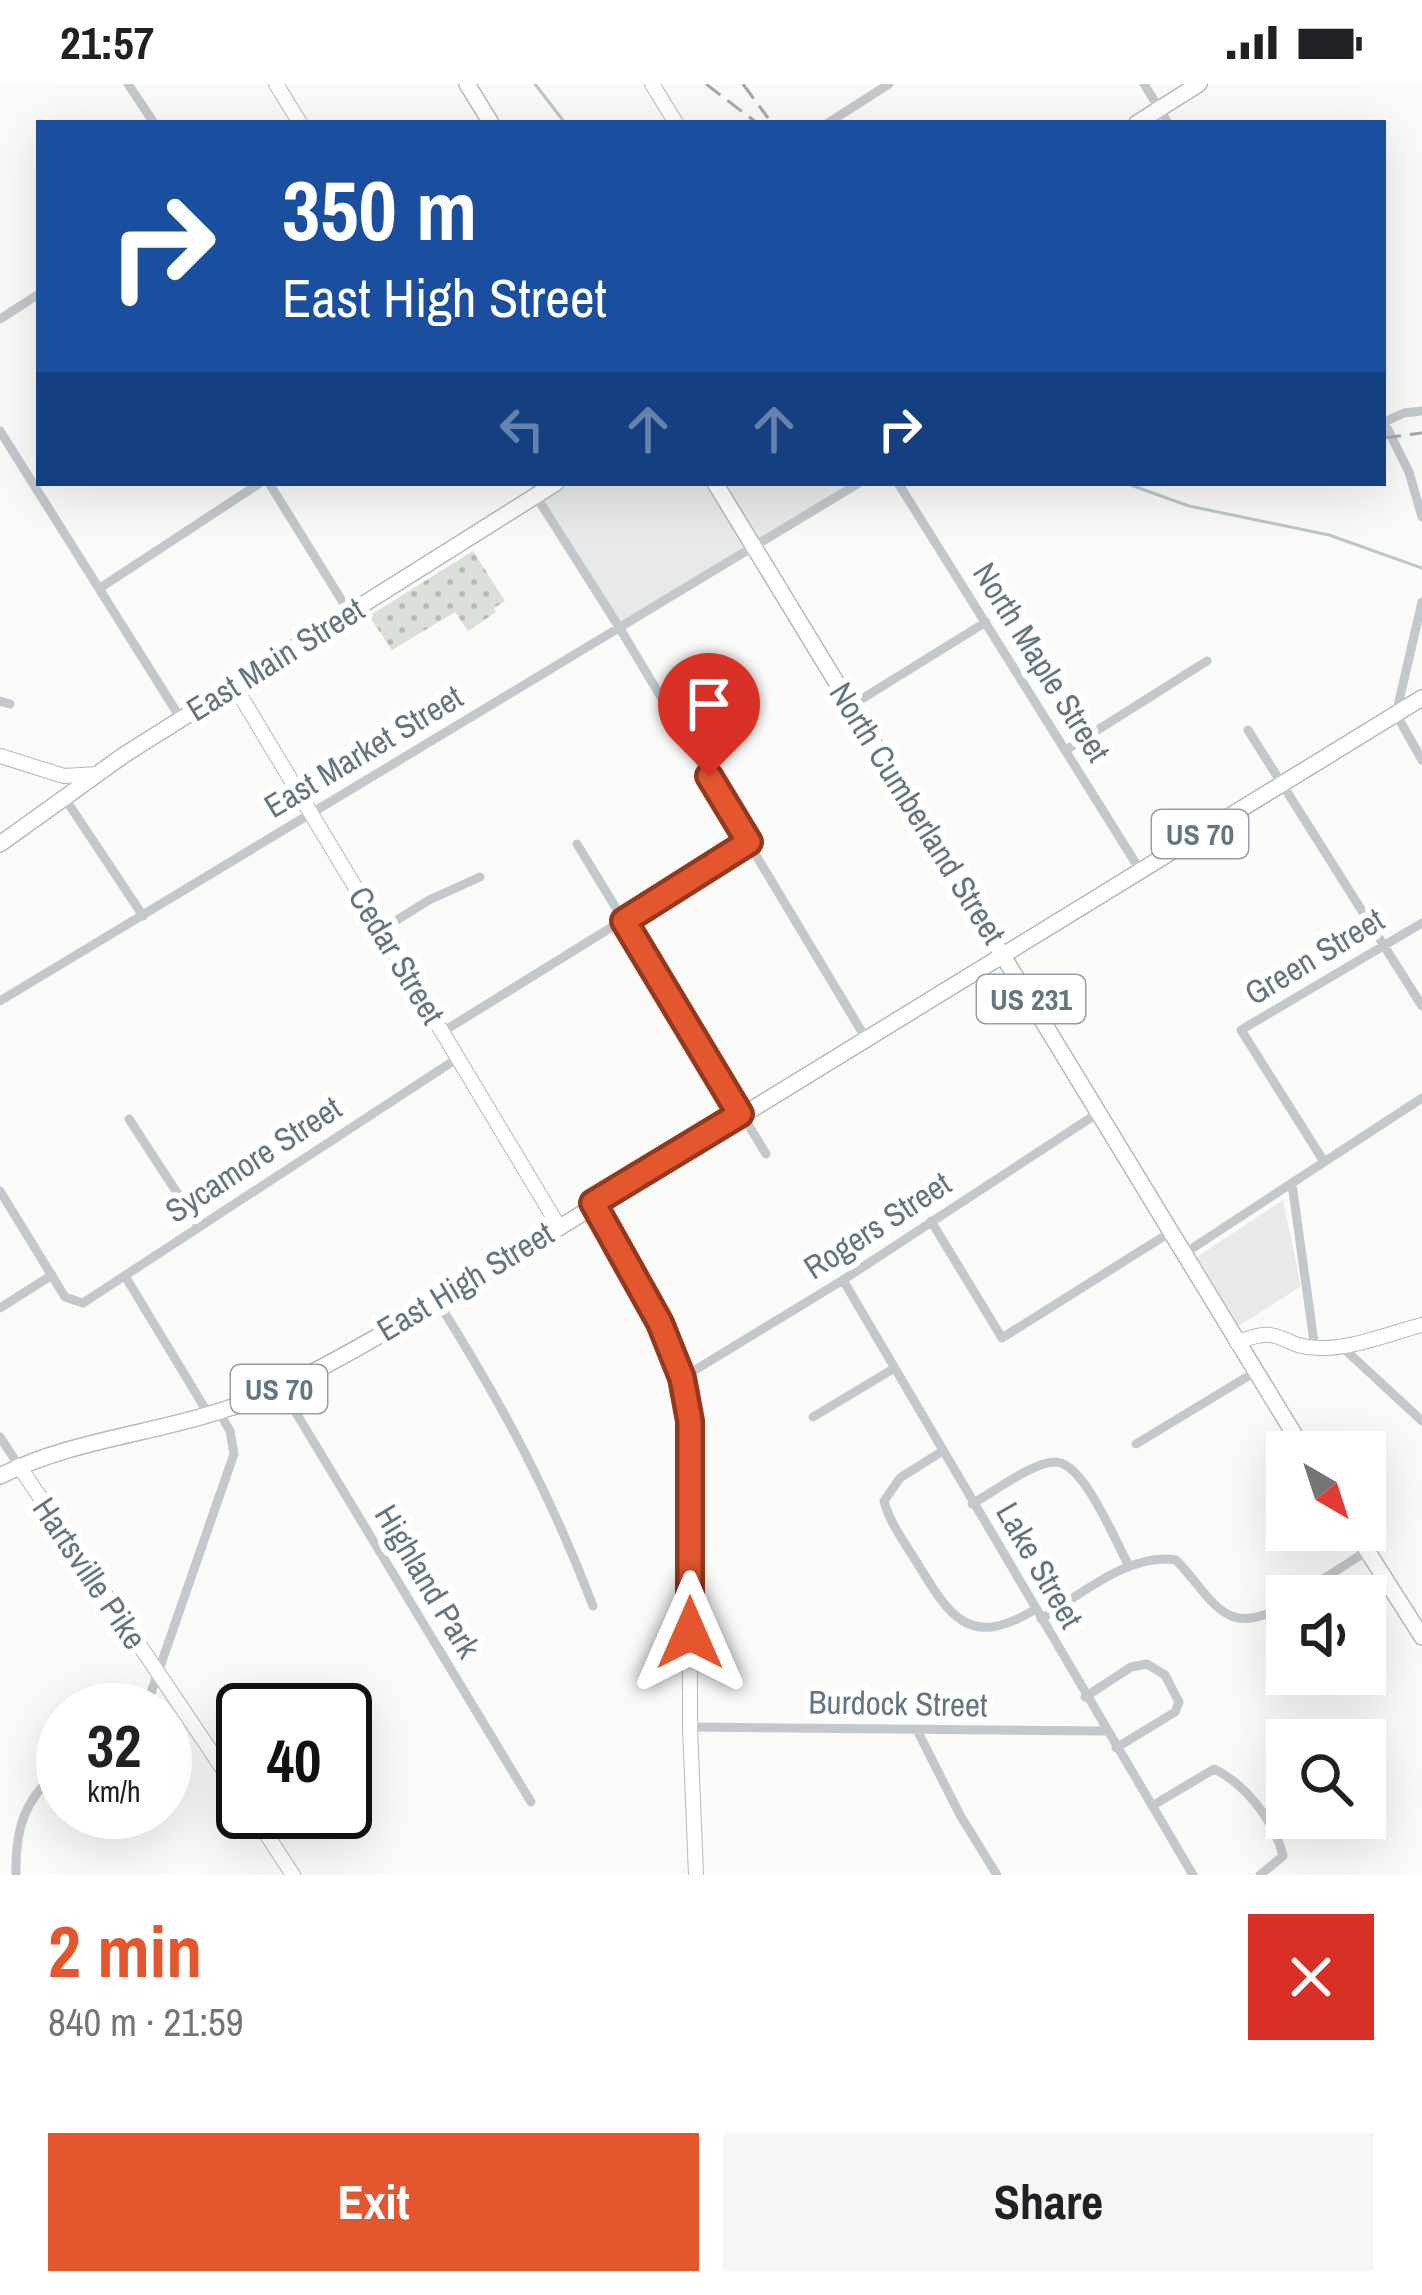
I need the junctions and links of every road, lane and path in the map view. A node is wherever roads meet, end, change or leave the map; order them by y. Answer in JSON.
{"nodes":[{"id":1,"x":128,"y":84,"type":"edge"},
{"id":2,"x":276,"y":84,"type":"edge"},
{"id":3,"x":467,"y":84,"type":"edge"},
{"id":4,"x":652,"y":84,"type":"edge"},
{"id":5,"x":889,"y":84,"type":"edge"},
{"id":6,"x":1144,"y":84,"type":"edge"},
{"id":7,"x":1199,"y":84,"type":"edge"},
{"id":8,"x":1163,"y":116,"type":"edge"},
{"id":9,"x":152,"y":120,"type":"edge"},
{"id":10,"x":298,"y":120,"type":"edge"},
{"id":11,"x":489,"y":120,"type":"edge"},
{"id":12,"x":674,"y":120,"type":"edge"},
{"id":13,"x":833,"y":120,"type":"edge"},
{"id":14,"x":36,"y":296,"type":"edge"},
{"id":15,"x":0,"y":320,"type":"edge"},
{"id":16,"x":1422,"y":411,"type":"edge"},
{"id":17,"x":1386,"y":420,"type":"edge"},
{"id":18,"x":1386,"y":425,"type":"edge"},
{"id":19,"x":0,"y":431,"type":"edge"},
{"id":20,"x":255,"y":486,"type":"edge"},
{"id":21,"x":271,"y":486,"type":"edge"},
{"id":22,"x":717,"y":486,"type":"edge"},
{"id":23,"x":854,"y":486,"type":"edge"},
{"id":24,"x":900,"y":486,"type":"edge"},
{"id":25,"x":532,"y":489,"type":"edge"},
{"id":26,"x":1422,"y":517,"type":"edge"},
{"id":27,"x":754,"y":548,"type":"junction"},
{"id":28,"x":100,"y":588,"type":"junction"},
{"id":29,"x":1422,"y":602,"type":"edge"},
{"id":30,"x":349,"y":612,"type":"junction"},
{"id":31,"x":986,"y":622,"type":"junction"},
{"id":32,"x":619,"y":627,"type":"junction"},
{"id":33,"x":1207,"y":662,"type":"dead end"},
{"id":34,"x":234,"y":686,"type":"junction"},
{"id":35,"x":1422,"y":698,"type":"edge"},
{"id":36,"x":852,"y":705,"type":"junction"},
{"id":37,"x":1396,"y":714,"type":"junction"},
{"id":38,"x":181,"y":719,"type":"junction"},
{"id":39,"x":1248,"y":730,"type":"dead end"},
{"id":40,"x":1066,"y":750,"type":"junction"},
{"id":41,"x":0,"y":756,"type":"edge"},
{"id":42,"x":1422,"y":760,"type":"edge"},
{"id":43,"x":98,"y":774,"type":"junction"},
{"id":44,"x":1281,"y":784,"type":"junction"},
{"id":45,"x":66,"y":800,"type":"junction"},
{"id":46,"x":314,"y":813,"type":"junction"},
{"id":47,"x":749,"y":842,"type":"junction"},
{"id":48,"x":0,"y":844,"type":"edge"},
{"id":49,"x":577,"y":844,"type":"dead end"},
{"id":50,"x":1140,"y":870,"type":"junction"},
{"id":51,"x":479,"y":877,"type":"dead end"},
{"id":52,"x":143,"y":916,"type":"junction"},
{"id":53,"x":624,"y":921,"type":"junction"},
{"id":54,"x":1422,"y":923,"type":"edge"},
{"id":55,"x":381,"y":930,"type":"junction"},
{"id":56,"x":1383,"y":946,"type":"junction"},
{"id":57,"x":1004,"y":954,"type":"junction"},
{"id":58,"x":0,"y":1001,"type":"edge"},
{"id":59,"x":1422,"y":1006,"type":"edge"},
{"id":60,"x":444,"y":1031,"type":"junction"},
{"id":61,"x":865,"y":1037,"type":"junction"},
{"id":62,"x":458,"y":1058,"type":"junction"},
{"id":63,"x":1422,"y":1098,"type":"edge"},
{"id":64,"x":1098,"y":1113,"type":"junction"},
{"id":65,"x":740,"y":1114,"type":"junction"},
{"id":66,"x":129,"y":1119,"type":"dead end"},
{"id":67,"x":766,"y":1154,"type":"dead end"},
{"id":68,"x":1323,"y":1160,"type":"junction"},
{"id":69,"x":1292,"y":1184,"type":"junction"},
{"id":70,"x":2,"y":1198,"type":"edge"},
{"id":71,"x":593,"y":1203,"type":"junction"},
{"id":72,"x":932,"y":1221,"type":"junction"},
{"id":73,"x":198,"y":1225,"type":"junction"},
{"id":74,"x":558,"y":1225,"type":"junction"},
{"id":75,"x":1169,"y":1233,"type":"junction"},
{"id":76,"x":1182,"y":1255,"type":"junction"},
{"id":77,"x":52,"y":1275,"type":"junction"},
{"id":78,"x":125,"y":1276,"type":"junction"},
{"id":79,"x":843,"y":1280,"type":"junction"},
{"id":80,"x":438,"y":1301,"type":"junction"},
{"id":81,"x":0,"y":1308,"type":"edge"},
{"id":82,"x":1422,"y":1325,"type":"edge"},
{"id":83,"x":1237,"y":1343,"type":"junction"},
{"id":84,"x":1341,"y":1346,"type":"junction"},
{"id":85,"x":1316,"y":1349,"type":"junction"},
{"id":86,"x":892,"y":1369,"type":"junction"},
{"id":87,"x":1255,"y":1372,"type":"junction"},
{"id":88,"x":682,"y":1378,"type":"junction"},
{"id":89,"x":281,"y":1388,"type":"junction"},
{"id":90,"x":214,"y":1413,"type":"junction"},
{"id":91,"x":813,"y":1417,"type":"dead end"},
{"id":92,"x":1422,"y":1421,"type":"edge"},
{"id":93,"x":1292,"y":1431,"type":"edge"},
{"id":94,"x":0,"y":1437,"type":"edge"},
{"id":95,"x":1136,"y":1444,"type":"dead end"},
{"id":96,"x":941,"y":1451,"type":"junction"},
{"id":97,"x":19,"y":1466,"type":"junction"},
{"id":98,"x":0,"y":1476,"type":"edge"},
{"id":99,"x":972,"y":1504,"type":"junction"},
{"id":100,"x":1367,"y":1551,"type":"joint"},
{"id":101,"x":1129,"y":1566,"type":"junction"},
{"id":102,"x":1330,"y":1575,"type":"edge"},
{"id":103,"x":593,"y":1606,"type":"dead end"},
{"id":104,"x":1266,"y":1613,"type":"edge"},
{"id":105,"x":1038,"y":1614,"type":"junction"},
{"id":106,"x":1422,"y":1637,"type":"edge"},
{"id":107,"x":158,"y":1674,"type":"junction"},
{"id":108,"x":155,"y":1683,"type":"edge"},
{"id":109,"x":1085,"y":1696,"type":"junction"},
{"id":110,"x":690,"y":1726,"type":"junction"},
{"id":111,"x":1106,"y":1731,"type":"junction"},
{"id":112,"x":918,"y":1732,"type":"junction"},
{"id":113,"x":1116,"y":1748,"type":"junction"},
{"id":114,"x":216,"y":1759,"type":"edge"},
{"id":115,"x":36,"y":1797,"type":"edge"},
{"id":116,"x":531,"y":1802,"type":"dead end"},
{"id":117,"x":1152,"y":1806,"type":"junction"},
{"id":118,"x":270,"y":1839,"type":"edge"},
{"id":119,"x":16,"y":1875,"type":"edge"},
{"id":120,"x":293,"y":1875,"type":"edge"},
{"id":121,"x":695,"y":1875,"type":"edge"},
{"id":122,"x":997,"y":1875,"type":"edge"},
{"id":123,"x":1193,"y":1875,"type":"edge"},
{"id":124,"x":1260,"y":1875,"type":"edge"}],
"edges":[{"from":1,"to":9,"type":"street"},
{"from":2,"to":10,"type":"street"},
{"from":3,"to":11,"type":"main road"},
{"from":4,"to":12,"type":"street"},
{"from":5,"to":13,"type":"street"},
{"from":6,"to":8,"type":"street"},
{"from":7,"to":8,"type":"main road"},
{"from":14,"to":15,"type":"street"},
{"from":16,"to":17,"type":"street"},
{"from":18,"to":26,"type":"street"},
{"from":19,"to":28,"type":"street"},
{"from":20,"to":28,"type":"street"},
{"from":21,"to":30,"type":"street"},
{"from":22,"to":27,"type":"main road","name":"North Cumberland Street","number":"US 231"},
{"from":23,"to":27,"type":"street","name":"East Market Street"},
{"from":24,"to":31,"type":"street","name":"North Maple Street"},
{"from":25,"to":30,"type":"main road","name":"East Main Street"},
{"from":25,"to":32,"type":"street"},
{"from":27,"to":32,"type":"street","name":"East Market Street"},
{"from":27,"to":36,"type":"main road","name":"North Cumberland Street","number":"US 231"},
{"from":28,"to":38,"type":"street"},
{"from":29,"to":37,"type":"street"},
{"from":30,"to":34,"type":"main road","name":"East Main Street"},
{"from":31,"to":36,"type":"street"},
{"from":31,"to":40,"type":"street","name":"North Maple Street"},
{"from":32,"to":46,"type":"street","name":"East Market Street"},
{"from":32,"to":47,"type":"street"},
{"from":33,"to":40,"type":"street"},
{"from":34,"to":38,"type":"main road","name":"East Main Street"},
{"from":34,"to":46,"type":"street","name":"Cedar Street"},
{"from":35,"to":37,"type":"main road","number":"US 70"},
{"from":36,"to":57,"type":"main road","name":"North Cumberland Street","number":"US 231"},
{"from":37,"to":42,"type":"street"},
{"from":37,"to":44,"type":"main road","number":"US 70"},
{"from":38,"to":43,"type":"main road","name":"East Main Street"},
{"from":39,"to":44,"type":"street"},
{"from":40,"to":50,"type":"street","name":"North Maple Street"},
{"from":41,"to":43,"type":"street"},
{"from":43,"to":45,"type":"main road","name":"East Main Street"},
{"from":44,"to":50,"type":"main road","number":"US 70"},
{"from":44,"to":56,"type":"street"},
{"from":45,"to":48,"type":"main road","name":"East Main Street"},
{"from":45,"to":52,"type":"street"},
{"from":46,"to":52,"type":"street","name":"East Market Street"},
{"from":46,"to":55,"type":"street","name":"Cedar Street"},
{"from":47,"to":53,"type":"street"},
{"from":47,"to":61,"type":"street"},
{"from":49,"to":53,"type":"street"},
{"from":50,"to":57,"type":"main road","number":"US 70"},
{"from":51,"to":55,"type":"street"},
{"from":52,"to":58,"type":"street","name":"East Market Street"},
{"from":53,"to":60,"type":"street"},
{"from":53,"to":65,"type":"street"},
{"from":54,"to":56,"type":"street","name":"Green Street"},
{"from":55,"to":60,"type":"street","name":"Cedar Street"},
{"from":56,"to":59,"type":"street"},
{"from":56,"to":68,"type":"street","name":"Green Street"},
{"from":57,"to":61,"type":"main road","name":"East High Street","number":"US 70"},
{"from":57,"to":64,"type":"main road","name":"North Cumberland Street","number":"US 231"},
{"from":60,"to":62,"type":"street","name":"Cedar Street"},
{"from":61,"to":65,"type":"main road","name":"East High Street","number":"US 70"},
{"from":62,"to":73,"type":"street","name":"Sycamore Street"},
{"from":62,"to":74,"type":"street","name":"Cedar Street"},
{"from":63,"to":68,"type":"street"},
{"from":64,"to":72,"type":"street","name":"Rogers Street"},
{"from":64,"to":75,"type":"main road","name":"North Cumberland Street","number":"US 231"},
{"from":65,"to":67,"type":"street"},
{"from":65,"to":71,"type":"main road","name":"East High Street","number":"US 70"},
{"from":66,"to":73,"type":"street"},
{"from":68,"to":69,"type":"street"},
{"from":69,"to":76,"type":"street"},
{"from":69,"to":85,"type":"street"},
{"from":70,"to":77,"type":"street"},
{"from":71,"to":74,"type":"main road","name":"East High Street","number":"US 70"},
{"from":71,"to":88,"type":"street"},
{"from":72,"to":75,"type":"street"},
{"from":72,"to":79,"type":"street","name":"Rogers Street"},
{"from":73,"to":78,"type":"street","name":"Sycamore Street"},
{"from":74,"to":80,"type":"main road","name":"East High Street","number":"US 70"},
{"from":75,"to":76,"type":"main road","name":"North Cumberland Street","number":"US 231"},
{"from":76,"to":83,"type":"main road","name":"North Cumberland Street","number":"US 231"},
{"from":77,"to":78,"type":"street","name":"Sycamore Street"},
{"from":77,"to":81,"type":"street"},
{"from":78,"to":90,"type":"street"},
{"from":79,"to":86,"type":"street","name":"Lake Street"},
{"from":79,"to":88,"type":"street","name":"Rogers Street"},
{"from":80,"to":89,"type":"main road","name":"East High Street","number":"US 70"},
{"from":80,"to":103,"type":"street"},
{"from":82,"to":84,"type":"street"},
{"from":83,"to":85,"type":"street"},
{"from":83,"to":87,"type":"main road","name":"North Cumberland Street","number":"US 231"},
{"from":84,"to":85,"type":"street"},
{"from":84,"to":92,"type":"street"},
{"from":86,"to":91,"type":"street"},
{"from":86,"to":96,"type":"street","name":"Lake Street"},
{"from":87,"to":93,"type":"main road","name":"North Cumberland Street","number":"US 231"},
{"from":87,"to":95,"type":"street"},
{"from":88,"to":110,"type":"street"},
{"from":89,"to":90,"type":"main road","name":"East High Street","number":"US 70"},
{"from":89,"to":116,"type":"street","name":"Highland Park"},
{"from":90,"to":97,"type":"main road","name":"East High Street","number":"US 70"},
{"from":90,"to":107,"type":"street"},
{"from":94,"to":97,"type":"street"},
{"from":96,"to":99,"type":"street","name":"Lake Street"},
{"from":96,"to":105,"type":"street"},
{"from":97,"to":98,"type":"main road","number":"US 70"},
{"from":97,"to":107,"type":"street","name":"Hartsville Pike"},
{"from":99,"to":101,"type":"street"},
{"from":99,"to":105,"type":"street","name":"Lake Street"},
{"from":100,"to":102,"type":"street"},
{"from":100,"to":106,"type":"main road"},
{"from":101,"to":104,"type":"street"},
{"from":101,"to":105,"type":"street"},
{"from":105,"to":109,"type":"street","name":"Lake Street"},
{"from":107,"to":108,"type":"street"},
{"from":107,"to":114,"type":"street","name":"Hartsville Pike"},
{"from":109,"to":111,"type":"street","name":"Lake Street"},
{"from":109,"to":113,"type":"street"},
{"from":110,"to":112,"type":"street","name":"Burdock Street"},
{"from":110,"to":121,"type":"street"},
{"from":111,"to":112,"type":"street","name":"Burdock Street"},
{"from":111,"to":113,"type":"street","name":"Lake Street"},
{"from":112,"to":122,"type":"street"},
{"from":113,"to":117,"type":"street","name":"Lake Street"},
{"from":115,"to":119,"type":"street"},
{"from":117,"to":123,"type":"street","name":"Lake Street"},
{"from":117,"to":124,"type":"street"},
{"from":118,"to":120,"type":"street"}]}
